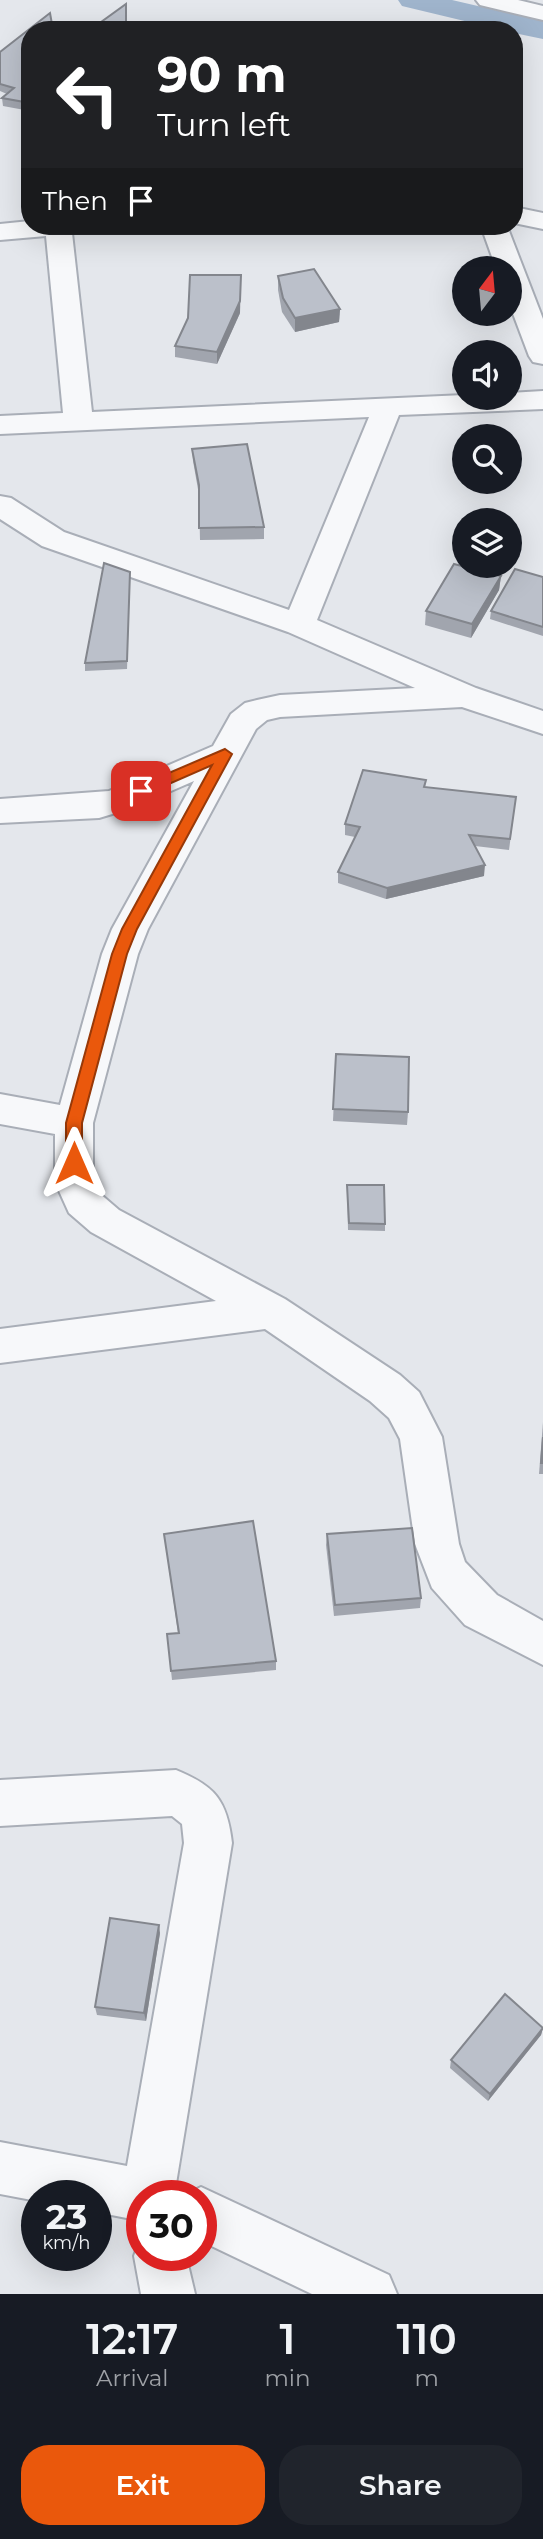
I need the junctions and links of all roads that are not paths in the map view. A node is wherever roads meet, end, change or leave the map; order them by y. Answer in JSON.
{"nodes":[{"id":1,"x":497,"y":1,"type":"edge"},
{"id":2,"x":543,"y":13,"type":"edge"},
{"id":3,"x":523,"y":217,"type":"edge"},
{"id":4,"x":543,"y":221,"type":"edge"},
{"id":5,"x":21,"y":230,"type":"edge"},
{"id":6,"x":0,"y":232,"type":"edge"},
{"id":7,"x":59,"y":235,"type":"edge"},
{"id":8,"x":497,"y":235,"type":"edge"},
{"id":9,"x":543,"y":356,"type":"edge"},
{"id":10,"x":543,"y":400,"type":"edge"},
{"id":11,"x":387,"y":408,"type":"junction"},
{"id":12,"x":79,"y":423,"type":"junction"},
{"id":13,"x":0,"y":425,"type":"edge"},
{"id":14,"x":4,"y":518,"type":"edge"},
{"id":15,"x":299,"y":625,"type":"junction"},
{"id":16,"x":464,"y":696,"type":"junction"},
{"id":17,"x":543,"y":723,"type":"edge"},
{"id":18,"x":225,"y":754,"type":"junction"},
{"id":19,"x":0,"y":811,"type":"edge"},
{"id":20,"x":0,"y":1109,"type":"edge"},
{"id":21,"x":74,"y":1123,"type":"junction"},
{"id":22,"x":271,"y":1311,"type":"junction"},
{"id":23,"x":0,"y":1346,"type":"edge"},
{"id":24,"x":543,"y":1644,"type":"edge"},
{"id":25,"x":0,"y":1803,"type":"edge"},
{"id":26,"x":0,"y":2168,"type":"edge"},
{"id":27,"x":151,"y":2180,"type":"edge"},
{"id":28,"x":126,"y":2192,"type":"edge"},
{"id":29,"x":217,"y":2221,"type":"edge"},
{"id":30,"x":163,"y":2271,"type":"edge"},
{"id":31,"x":168,"y":2294,"type":"edge"},
{"id":32,"x":370,"y":2294,"type":"edge"}],
"edges":[{"from":1,"to":2,"type":"street"},
{"from":3,"to":4,"type":"street"},
{"from":5,"to":6,"type":"street"},
{"from":7,"to":12,"type":"street"},
{"from":8,"to":9,"type":"street"},
{"from":10,"to":11,"type":"street"},
{"from":11,"to":12,"type":"street"},
{"from":11,"to":15,"type":"street"},
{"from":12,"to":13,"type":"street"},
{"from":14,"to":15,"type":"street"},
{"from":15,"to":16,"type":"street"},
{"from":16,"to":17,"type":"street"},
{"from":16,"to":18,"type":"street"},
{"from":18,"to":19,"type":"street"},
{"from":18,"to":21,"type":"street"},
{"from":20,"to":21,"type":"street"},
{"from":21,"to":22,"type":"street"},
{"from":22,"to":23,"type":"street"},
{"from":22,"to":24,"type":"street"},
{"from":25,"to":27,"type":"street"},
{"from":26,"to":28,"type":"street"},
{"from":29,"to":32,"type":"street"},
{"from":30,"to":31,"type":"street"}]}
